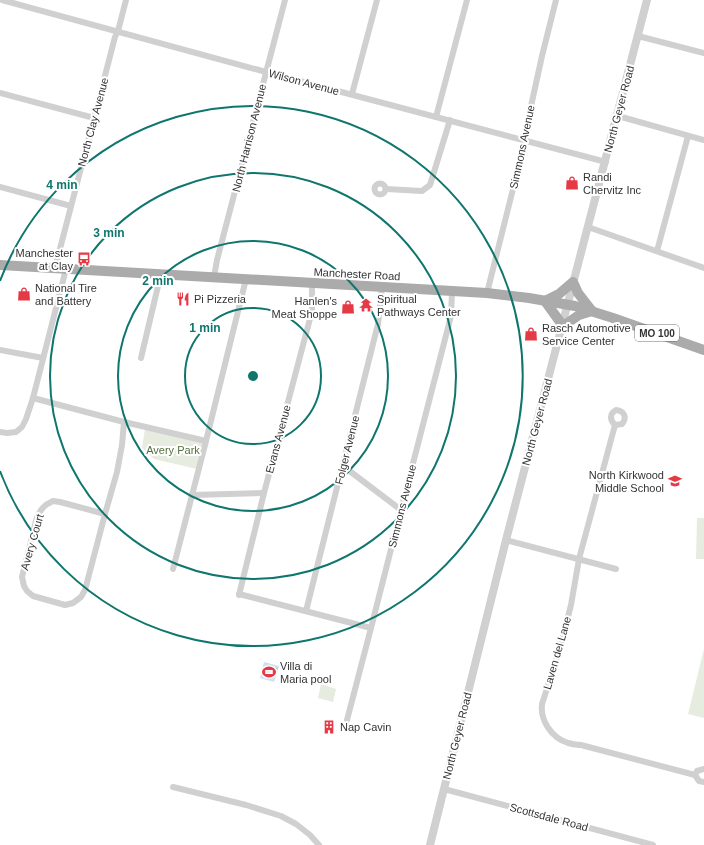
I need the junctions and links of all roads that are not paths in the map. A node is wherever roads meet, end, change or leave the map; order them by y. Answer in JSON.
{"nodes":[{"id":1,"x":2,"y":0,"type":"edge"},
{"id":2,"x":126,"y":0,"type":"edge"},
{"id":3,"x":285,"y":0,"type":"edge"},
{"id":4,"x":377,"y":0,"type":"edge"},
{"id":5,"x":467,"y":0,"type":"edge"},
{"id":6,"x":556,"y":0,"type":"edge"},
{"id":7,"x":648,"y":0,"type":"edge"},
{"id":8,"x":118,"y":31,"type":"junction"},
{"id":9,"x":638,"y":36,"type":"junction"},
{"id":10,"x":704,"y":53,"type":"edge"},
{"id":11,"x":266,"y":72,"type":"junction"},
{"id":12,"x":0,"y":93,"type":"edge"},
{"id":13,"x":352,"y":94,"type":"junction"},
{"id":14,"x":618,"y":116,"type":"junction"},
{"id":15,"x":436,"y":117,"type":"junction"},
{"id":16,"x":94,"y":118,"type":"junction"},
{"id":17,"x":450,"y":120,"type":"junction"},
{"id":18,"x":688,"y":136,"type":"junction"},
{"id":19,"x":704,"y":140,"type":"edge"},
{"id":20,"x":525,"y":141,"type":"junction"},
{"id":21,"x":606,"y":162,"type":"junction"},
{"id":22,"x":0,"y":187,"type":"edge"},
{"id":23,"x":386,"y":189,"type":"dead end"},
{"id":24,"x":71,"y":206,"type":"junction"},
{"id":25,"x":588,"y":227,"type":"junction"},
{"id":26,"x":657,"y":251,"type":"junction"},
{"id":27,"x":0,"y":265,"type":"edge"},
{"id":28,"x":55,"y":268,"type":"junction"},
{"id":29,"x":704,"y":268,"type":"edge"},
{"id":30,"x":66,"y":269,"type":"junction"},
{"id":31,"x":158,"y":274,"type":"junction"},
{"id":32,"x":214,"y":277,"type":"junction"},
{"id":33,"x":246,"y":279,"type":"junction"},
{"id":34,"x":573,"y":282,"type":"junction"},
{"id":35,"x":312,"y":283,"type":"junction"},
{"id":36,"x":382,"y":287,"type":"junction"},
{"id":37,"x":452,"y":292,"type":"junction"},
{"id":38,"x":487,"y":293,"type":"junction"},
{"id":39,"x":545,"y":300,"type":"junction"},
{"id":40,"x":567,"y":305,"type":"junction"},
{"id":41,"x":592,"y":311,"type":"junction"},
{"id":42,"x":562,"y":326,"type":"junction"},
{"id":43,"x":703,"y":347,"type":"edge"},
{"id":44,"x":0,"y":350,"type":"edge"},
{"id":45,"x":43,"y":358,"type":"junction"},
{"id":46,"x":141,"y":358,"type":"dead end"},
{"id":47,"x":33,"y":398,"type":"junction"},
{"id":48,"x":124,"y":422,"type":"junction"},
{"id":49,"x":615,"y":426,"type":"dead end"},
{"id":50,"x":0,"y":432,"type":"edge"},
{"id":51,"x":206,"y":441,"type":"junction"},
{"id":52,"x":343,"y":466,"type":"junction"},
{"id":53,"x":264,"y":493,"type":"junction"},
{"id":54,"x":192,"y":495,"type":"junction"},
{"id":55,"x":401,"y":510,"type":"junction"},
{"id":56,"x":105,"y":514,"type":"junction"},
{"id":57,"x":506,"y":540,"type":"junction"},
{"id":58,"x":579,"y":560,"type":"junction"},
{"id":59,"x":173,"y":569,"type":"dead end"},
{"id":60,"x":616,"y":569,"type":"dead end"},
{"id":61,"x":306,"y":611,"type":"junction"},
{"id":62,"x":371,"y":628,"type":"junction"},
{"id":63,"x":347,"y":720,"type":"dead end"},
{"id":64,"x":704,"y":769,"type":"edge"},
{"id":65,"x":695,"y":775,"type":"junction"},
{"id":66,"x":704,"y":782,"type":"edge"},
{"id":67,"x":173,"y":787,"type":"dead end"},
{"id":68,"x":444,"y":789,"type":"junction"},
{"id":69,"x":319,"y":845,"type":"edge"},
{"id":70,"x":430,"y":845,"type":"edge"},
{"id":71,"x":653,"y":845,"type":"edge"}],
"edges":[{"from":1,"to":8,"type":"street","name":"Wilson Avenue"},
{"from":2,"to":8,"type":"street","name":"North Clay Avenue"},
{"from":3,"to":11,"type":"street","name":"North Harrison Avenue"},
{"from":4,"to":13,"type":"street"},
{"from":5,"to":15,"type":"street"},
{"from":6,"to":20,"type":"street","name":"Simmons Avenue"},
{"from":7,"to":9,"type":"street","name":"North Geyer Road"},
{"from":8,"to":11,"type":"street","name":"Wilson Avenue"},
{"from":8,"to":16,"type":"street","name":"North Clay Avenue"},
{"from":9,"to":10,"type":"street"},
{"from":9,"to":14,"type":"street","name":"North Geyer Road"},
{"from":11,"to":13,"type":"street","name":"Wilson Avenue"},
{"from":11,"to":32,"type":"street","name":"North Harrison Avenue"},
{"from":12,"to":16,"type":"street"},
{"from":13,"to":15,"type":"street","name":"Wilson Avenue"},
{"from":14,"to":18,"type":"street"},
{"from":14,"to":21,"type":"street","name":"North Geyer Road"},
{"from":15,"to":17,"type":"street","name":"Wilson Avenue"},
{"from":16,"to":24,"type":"street","name":"North Clay Avenue"},
{"from":17,"to":20,"type":"street","name":"Wilson Avenue"},
{"from":17,"to":23,"type":"street"},
{"from":18,"to":19,"type":"street"},
{"from":18,"to":26,"type":"street"},
{"from":20,"to":21,"type":"street","name":"Wilson Avenue"},
{"from":20,"to":38,"type":"street","name":"Simmons Avenue"},
{"from":21,"to":25,"type":"street","name":"North Geyer Road"},
{"from":22,"to":24,"type":"street"},
{"from":24,"to":28,"type":"street","name":"North Clay Avenue"},
{"from":25,"to":26,"type":"street"},
{"from":25,"to":34,"type":"street","name":"North Geyer Road"},
{"from":26,"to":29,"type":"street"},
{"from":27,"to":28,"type":"main road","name":"Manchester Road","number":"MO 100"},
{"from":28,"to":30,"type":"main road","name":"Manchester Road","number":"MO 100"},
{"from":30,"to":31,"type":"main road","name":"Manchester Road","number":"MO 100"},
{"from":30,"to":45,"type":"street"},
{"from":31,"to":32,"type":"main road","name":"Manchester Road","number":"MO 100"},
{"from":31,"to":46,"type":"street"},
{"from":32,"to":33,"type":"main road","name":"Manchester Road","number":"MO 100"},
{"from":33,"to":35,"type":"main road","name":"Manchester Road","number":"MO 100"},
{"from":33,"to":51,"type":"street"},
{"from":34,"to":39,"type":"main road"},
{"from":34,"to":40,"type":"street","name":"North Geyer Road"},
{"from":34,"to":41,"type":"main road"},
{"from":35,"to":36,"type":"main road","name":"Manchester Road","number":"MO 100"},
{"from":35,"to":53,"type":"street","name":"Evans Avenue"},
{"from":36,"to":37,"type":"main road","name":"Manchester Road","number":"MO 100"},
{"from":36,"to":52,"type":"street","name":"Folger Avenue"},
{"from":37,"to":38,"type":"main road","name":"Manchester Road","number":"MO 100"},
{"from":37,"to":55,"type":"street","name":"Simmons Avenue"},
{"from":38,"to":39,"type":"main road","name":"Manchester Road","number":"MO 100"},
{"from":39,"to":40,"type":"main road","name":"Manchester Road","number":"MO 100"},
{"from":39,"to":42,"type":"main road"},
{"from":40,"to":41,"type":"main road","name":"Manchester Road","number":"MO 100"},
{"from":40,"to":42,"type":"street","name":"North Geyer Road"},
{"from":41,"to":42,"type":"main road"},
{"from":41,"to":43,"type":"main road","name":"Manchester Road","number":"MO 100"},
{"from":42,"to":57,"type":"street","name":"North Geyer Road"},
{"from":44,"to":45,"type":"street"},
{"from":45,"to":47,"type":"street"},
{"from":47,"to":48,"type":"street"},
{"from":47,"to":50,"type":"street"},
{"from":48,"to":51,"type":"street"},
{"from":48,"to":56,"type":"street","name":"Avery Court"},
{"from":49,"to":58,"type":"street","name":"Laven del Lane"},
{"from":51,"to":54,"type":"street"},
{"from":52,"to":55,"type":"street"},
{"from":52,"to":61,"type":"street","name":"Folger Avenue"},
{"from":53,"to":54,"type":"street"},
{"from":53,"to":61,"type":"street","name":"Evans Avenue"},
{"from":54,"to":59,"type":"street"},
{"from":55,"to":62,"type":"street","name":"Simmons Avenue"},
{"from":56,"to":56,"type":"street","name":"Avery Court"},
{"from":57,"to":58,"type":"street"},
{"from":57,"to":68,"type":"street","name":"North Geyer Road"},
{"from":58,"to":60,"type":"street"},
{"from":58,"to":65,"type":"street","name":"Laven del Lane"},
{"from":61,"to":62,"type":"street"},
{"from":62,"to":63,"type":"street","name":"Simmons Avenue"},
{"from":64,"to":65,"type":"street"},
{"from":65,"to":66,"type":"street","name":"Laven del Lane"},
{"from":67,"to":69,"type":"street"},
{"from":68,"to":70,"type":"street","name":"North Geyer Road"},
{"from":68,"to":71,"type":"street","name":"Scottsdale Road"}]}
